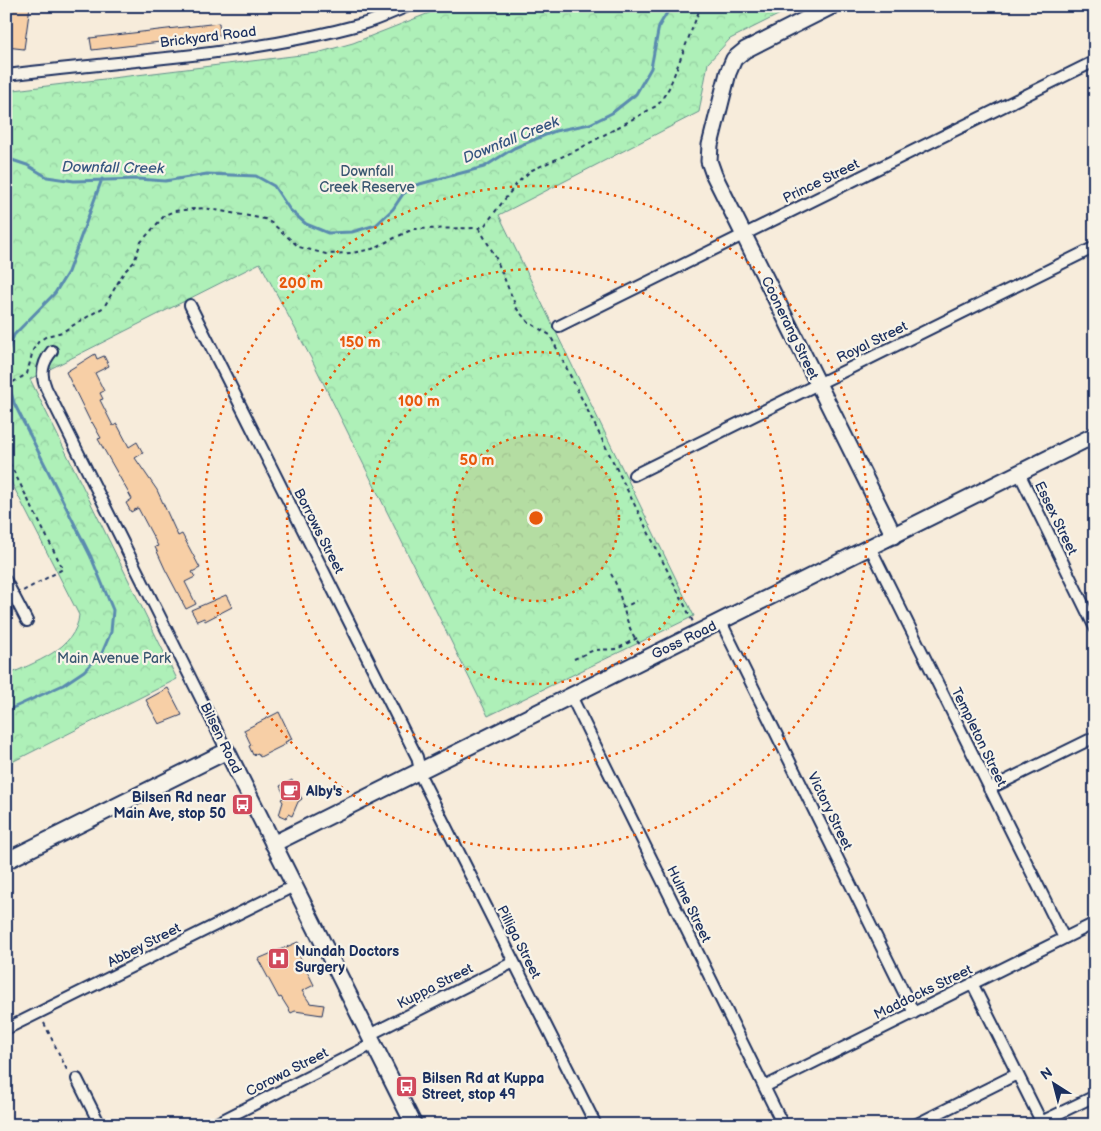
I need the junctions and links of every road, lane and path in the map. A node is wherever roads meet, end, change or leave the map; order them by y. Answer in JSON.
{"nodes":[{"id":1,"x":408,"y":6,"type":"edge"},
{"id":2,"x":701,"y":6,"type":"edge"},
{"id":3,"x":832,"y":6,"type":"edge"},
{"id":4,"x":1095,"y":61,"type":"edge"},
{"id":5,"x":6,"y":75,"type":"edge"},
{"id":6,"x":479,"y":228,"type":"junction"},
{"id":7,"x":743,"y":235,"type":"junction"},
{"id":8,"x":1095,"y":247,"type":"edge"},
{"id":9,"x":190,"y":305,"type":"dead end"},
{"id":10,"x":560,"y":326,"type":"dead end"},
{"id":11,"x":52,"y":351,"type":"dead end"},
{"id":12,"x":818,"y":384,"type":"junction"},
{"id":13,"x":6,"y":386,"type":"edge"},
{"id":14,"x":1095,"y":435,"type":"edge"},
{"id":15,"x":6,"y":456,"type":"edge"},
{"id":16,"x":11,"y":464,"type":"junction"},
{"id":17,"x":6,"y":467,"type":"edge"},
{"id":18,"x":1019,"y":473,"type":"junction"},
{"id":19,"x":634,"y":475,"type":"dead end"},
{"id":20,"x":894,"y":536,"type":"junction"},
{"id":21,"x":870,"y":547,"type":"junction"},
{"id":22,"x":611,"y":574,"type":"dead end"},
{"id":23,"x":6,"y":581,"type":"edge"},
{"id":24,"x":17,"y":601,"type":"junction"},
{"id":25,"x":637,"y":601,"type":"dead end"},
{"id":26,"x":6,"y":606,"type":"edge"},
{"id":27,"x":622,"y":608,"type":"junction"},
{"id":28,"x":27,"y":621,"type":"dead end"},
{"id":29,"x":720,"y":622,"type":"junction"},
{"id":30,"x":684,"y":624,"type":"dead end"},
{"id":31,"x":695,"y":626,"type":"junction"},
{"id":32,"x":1095,"y":628,"type":"edge"},
{"id":33,"x":637,"y":638,"type":"junction"},
{"id":34,"x":649,"y":642,"type":"dead end"},
{"id":35,"x":574,"y":659,"type":"dead end"},
{"id":36,"x":571,"y":696,"type":"junction"},
{"id":37,"x":1095,"y":737,"type":"edge"},
{"id":38,"x":227,"y":751,"type":"junction"},
{"id":39,"x":420,"y":771,"type":"junction"},
{"id":40,"x":989,"y":789,"type":"junction"},
{"id":41,"x":273,"y":844,"type":"junction"},
{"id":42,"x":6,"y":862,"type":"edge"},
{"id":43,"x":294,"y":886,"type":"junction"},
{"id":44,"x":1095,"y":923,"type":"edge"},
{"id":45,"x":1064,"y":938,"type":"junction"},
{"id":46,"x":514,"y":962,"type":"junction"},
{"id":47,"x":972,"y":983,"type":"junction"},
{"id":48,"x":41,"y":1011,"type":"junction"},
{"id":49,"x":914,"y":1013,"type":"junction"},
{"id":50,"x":6,"y":1030,"type":"edge"},
{"id":51,"x":371,"y":1040,"type":"junction"},
{"id":52,"x":1017,"y":1074,"type":"junction"},
{"id":53,"x":77,"y":1079,"type":"joint"},
{"id":54,"x":764,"y":1086,"type":"junction"},
{"id":55,"x":1095,"y":1096,"type":"edge"},
{"id":56,"x":1042,"y":1123,"type":"edge"},
{"id":57,"x":100,"y":1125,"type":"edge"},
{"id":58,"x":213,"y":1125,"type":"edge"},
{"id":59,"x":414,"y":1125,"type":"edge"},
{"id":60,"x":596,"y":1125,"type":"edge"},
{"id":61,"x":783,"y":1125,"type":"edge"},
{"id":62,"x":915,"y":1125,"type":"edge"}],
"edges":[{"from":1,"to":5,"type":"street","name":"Brickyard Road"},
{"from":2,"to":6,"type":"path"},
{"from":3,"to":7,"type":"street","name":"Coonerang Street"},
{"from":4,"to":7,"type":"street","name":"Prince Street"},
{"from":6,"to":13,"type":"path"},
{"from":6,"to":31,"type":"path"},
{"from":7,"to":10,"type":"street","name":"Prince Street"},
{"from":7,"to":12,"type":"street","name":"Coonerang Street"},
{"from":8,"to":12,"type":"street","name":"Royal Street"},
{"from":9,"to":39,"type":"street","name":"Borrows Street"},
{"from":11,"to":38,"type":"street","name":"Bilsen Road"},
{"from":12,"to":19,"type":"street","name":"Royal Street"},
{"from":12,"to":20,"type":"street","name":"Coonerang Street"},
{"from":14,"to":18,"type":"street","name":"Goss Road"},
{"from":15,"to":16,"type":"path"},
{"from":16,"to":17,"type":"path"},
{"from":16,"to":24,"type":"path"},
{"from":18,"to":20,"type":"street","name":"Goss Road"},
{"from":18,"to":32,"type":"street","name":"Essex Street"},
{"from":20,"to":21,"type":"street","name":"Goss Road"},
{"from":21,"to":29,"type":"street","name":"Goss Road"},
{"from":21,"to":40,"type":"street","name":"Templeton Street"},
{"from":22,"to":27,"type":"path"},
{"from":23,"to":24,"type":"street"},
{"from":24,"to":26,"type":"street"},
{"from":24,"to":28,"type":"street"},
{"from":25,"to":27,"type":"path"},
{"from":27,"to":33,"type":"path"},
{"from":29,"to":31,"type":"street","name":"Goss Road"},
{"from":29,"to":49,"type":"street","name":"Victory Street"},
{"from":30,"to":31,"type":"path"},
{"from":31,"to":36,"type":"street","name":"Goss Road"},
{"from":33,"to":34,"type":"path"},
{"from":33,"to":35,"type":"path"},
{"from":36,"to":39,"type":"street","name":"Goss Road"},
{"from":36,"to":54,"type":"street","name":"Hulme Street"},
{"from":37,"to":40,"type":"street"},
{"from":38,"to":41,"type":"street","name":"Bilsen Road"},
{"from":38,"to":42,"type":"street"},
{"from":39,"to":41,"type":"street","name":"Goss Road"},
{"from":39,"to":46,"type":"street","name":"Pilliga Street"},
{"from":40,"to":45,"type":"street","name":"Templeton Street"},
{"from":41,"to":43,"type":"street","name":"Bilsen Road"},
{"from":43,"to":48,"type":"street","name":"Abbey Street"},
{"from":43,"to":51,"type":"street","name":"Bilsen Road"},
{"from":44,"to":45,"type":"street","name":"Maddocks Street"},
{"from":45,"to":47,"type":"street","name":"Maddocks Street"},
{"from":46,"to":51,"type":"street","name":"Kuppa Street"},
{"from":46,"to":60,"type":"street","name":"Pilliga Street"},
{"from":47,"to":49,"type":"street","name":"Maddocks Street"},
{"from":47,"to":52,"type":"street"},
{"from":48,"to":50,"type":"street","name":"Abbey Street"},
{"from":48,"to":53,"type":"path"},
{"from":49,"to":54,"type":"street","name":"Maddocks Street"},
{"from":51,"to":58,"type":"street","name":"Corowa Street"},
{"from":51,"to":59,"type":"street","name":"Bilsen Road"},
{"from":52,"to":56,"type":"street"},
{"from":52,"to":62,"type":"street"},
{"from":53,"to":57,"type":"street"},
{"from":54,"to":61,"type":"street","name":"Hulme Street"},
{"from":55,"to":56,"type":"street"}]}
